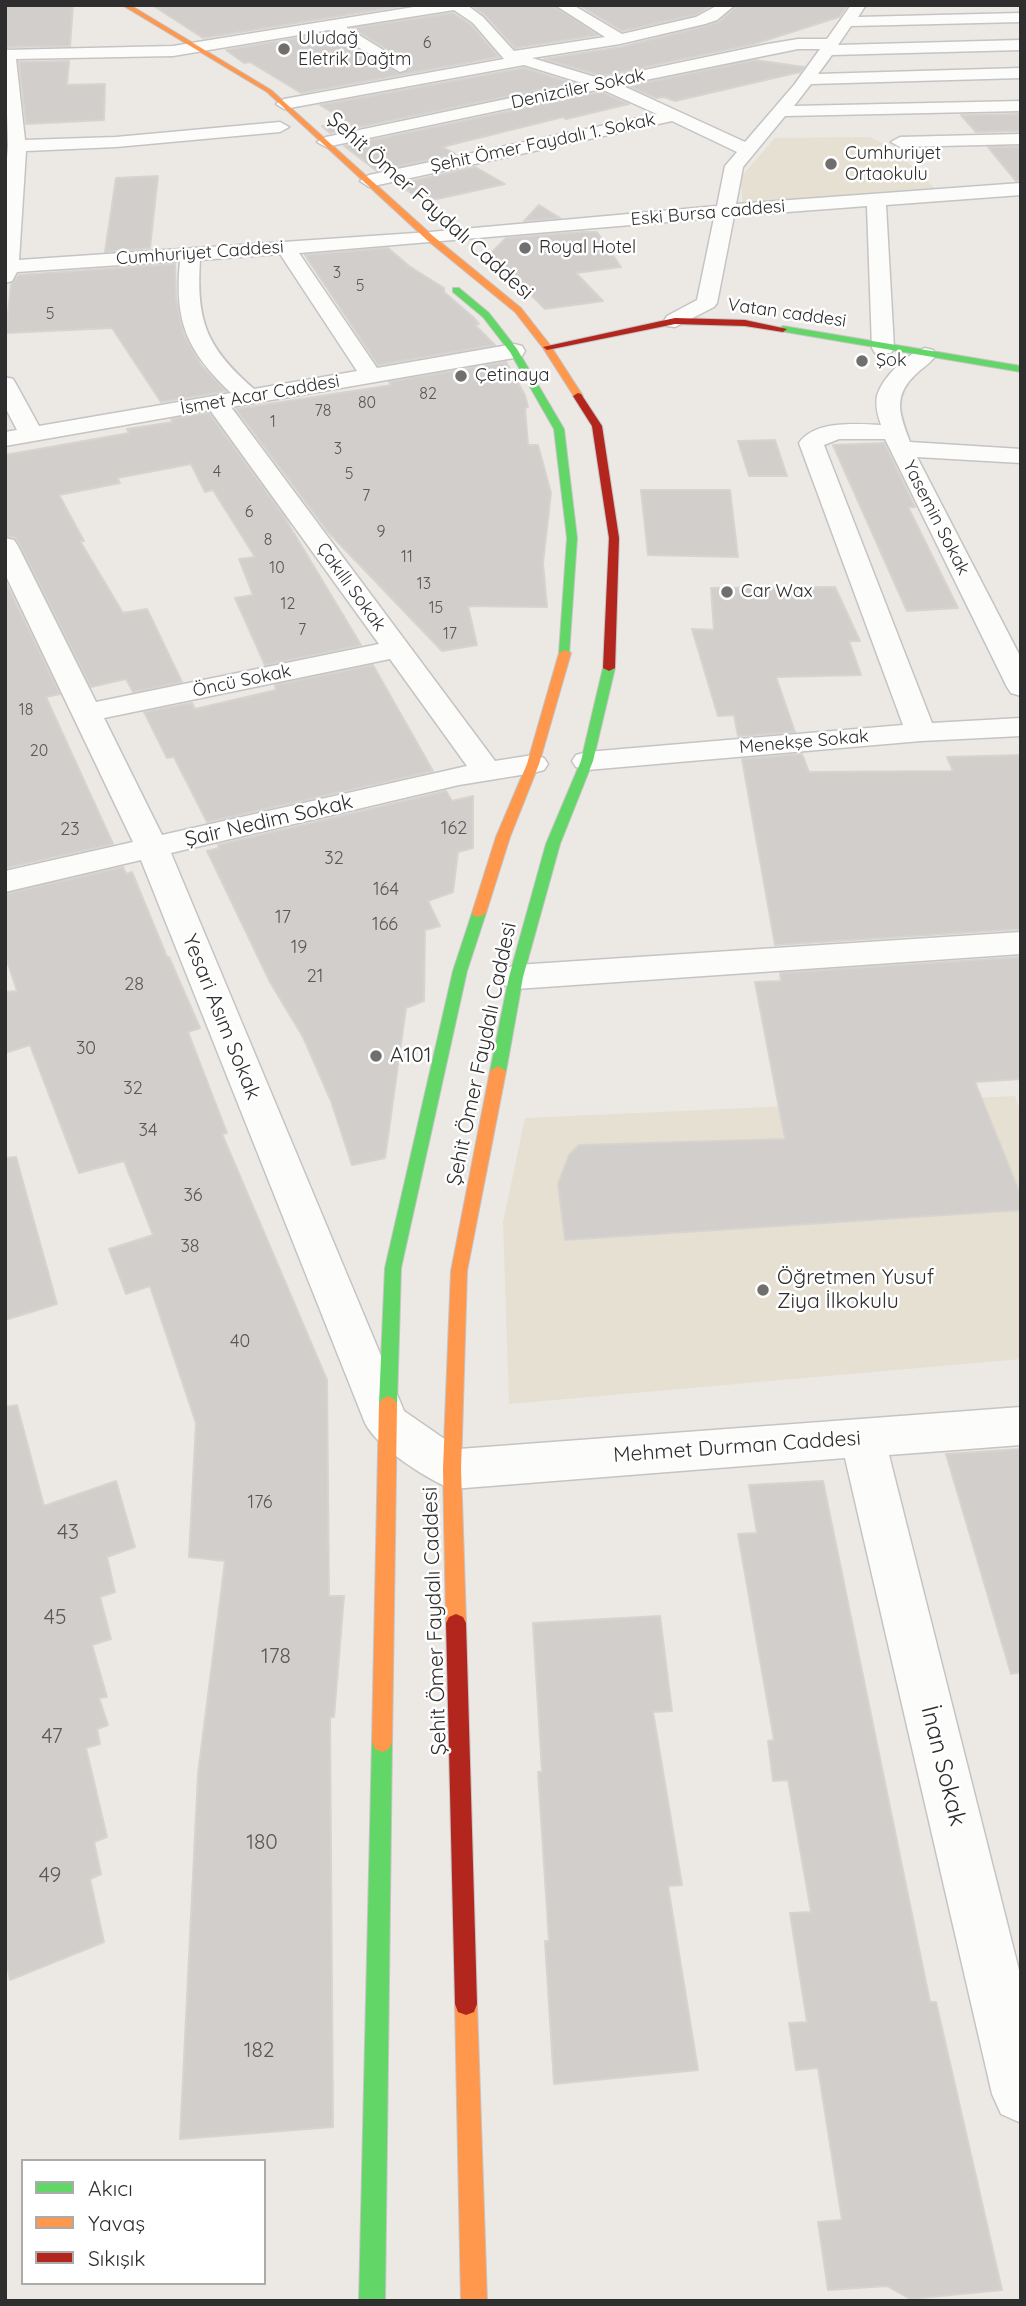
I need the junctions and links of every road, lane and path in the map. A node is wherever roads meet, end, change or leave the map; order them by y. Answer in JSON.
{"nodes":[{"id":1,"x":106,"y":5,"type":"edge"},
{"id":2,"x":125,"y":5,"type":"edge"},
{"id":3,"x":456,"y":5,"type":"edge"},
{"id":4,"x":562,"y":5,"type":"edge"},
{"id":5,"x":728,"y":5,"type":"edge"},
{"id":6,"x":859,"y":5,"type":"edge"},
{"id":7,"x":1021,"y":17,"type":"edge"},
{"id":8,"x":709,"y":18,"type":"junction"},
{"id":9,"x":727,"y":22,"type":"dead end"},
{"id":10,"x":847,"y":22,"type":"junction"},
{"id":11,"x":190,"y":23,"type":"dead end"},
{"id":12,"x":331,"y":26,"type":"junction"},
{"id":13,"x":163,"y":28,"type":"junction"},
{"id":14,"x":766,"y":33,"type":"dead end"},
{"id":15,"x":620,"y":39,"type":"junction"},
{"id":16,"x":798,"y":44,"type":"junction"},
{"id":17,"x":1021,"y":45,"type":"edge"},
{"id":18,"x":196,"y":47,"type":"junction"},
{"id":19,"x":829,"y":47,"type":"junction"},
{"id":20,"x":955,"y":47,"type":"junction"},
{"id":21,"x":173,"y":51,"type":"junction"},
{"id":22,"x":7,"y":55,"type":"edge"},
{"id":23,"x":516,"y":59,"type":"junction"},
{"id":24,"x":400,"y":67,"type":"dead end"},
{"id":25,"x":1021,"y":73,"type":"edge"},
{"id":26,"x":973,"y":75,"type":"junction"},
{"id":27,"x":806,"y":79,"type":"junction"},
{"id":28,"x":602,"y":84,"type":"junction"},
{"id":29,"x":244,"y":95,"type":"dead end"},
{"id":30,"x":284,"y":104,"type":"junction"},
{"id":31,"x":1002,"y":106,"type":"junction"},
{"id":32,"x":1021,"y":106,"type":"edge"},
{"id":33,"x":262,"y":111,"type":"dead end"},
{"id":34,"x":780,"y":111,"type":"junction"},
{"id":35,"x":676,"y":115,"type":"junction"},
{"id":36,"x":10,"y":127,"type":"edge"},
{"id":37,"x":1021,"y":130,"type":"edge"},
{"id":38,"x":285,"y":132,"type":"joint"},
{"id":39,"x":1021,"y":139,"type":"edge"},
{"id":40,"x":326,"y":142,"type":"junction"},
{"id":41,"x":900,"y":142,"type":"dead end"},
{"id":42,"x":17,"y":146,"type":"junction"},
{"id":43,"x":747,"y":150,"type":"junction"},
{"id":44,"x":369,"y":181,"type":"junction"},
{"id":45,"x":1021,"y":190,"type":"edge"},
{"id":46,"x":876,"y":201,"type":"junction"},
{"id":47,"x":724,"y":211,"type":"junction"},
{"id":48,"x":376,"y":221,"type":"dead end"},
{"id":49,"x":430,"y":238,"type":"junction"},
{"id":50,"x":396,"y":240,"type":"junction"},
{"id":51,"x":286,"y":248,"type":"junction"},
{"id":52,"x":190,"y":254,"type":"junction"},
{"id":53,"x":416,"y":257,"type":"dead end"},
{"id":54,"x":7,"y":270,"type":"edge"},
{"id":55,"x":446,"y":282,"type":"dead end"},
{"id":56,"x":707,"y":303,"type":"junction"},
{"id":57,"x":675,"y":321,"type":"junction"},
{"id":58,"x":745,"y":323,"type":"junction"},
{"id":59,"x":547,"y":347,"type":"junction"},
{"id":60,"x":884,"y":348,"type":"junction"},
{"id":61,"x":514,"y":351,"type":"junction"},
{"id":62,"x":925,"y":355,"type":"junction"},
{"id":63,"x":1021,"y":369,"type":"edge"},
{"id":64,"x":371,"y":376,"type":"junction"},
{"id":65,"x":5,"y":384,"type":"edge"},
{"id":66,"x":248,"y":396,"type":"junction"},
{"id":67,"x":216,"y":402,"type":"junction"},
{"id":68,"x":31,"y":434,"type":"junction"},
{"id":69,"x":5,"y":439,"type":"edge"},
{"id":70,"x":898,"y":440,"type":"junction"},
{"id":71,"x":1021,"y":456,"type":"edge"},
{"id":72,"x":5,"y":546,"type":"edge"},
{"id":73,"x":396,"y":649,"type":"junction"},
{"id":74,"x":1021,"y":687,"type":"edge"},
{"id":75,"x":87,"y":713,"type":"junction"},
{"id":76,"x":1021,"y":727,"type":"edge"},
{"id":77,"x":921,"y":732,"type":"junction"},
{"id":78,"x":587,"y":761,"type":"junction"},
{"id":79,"x":533,"y":765,"type":"junction"},
{"id":80,"x":487,"y":772,"type":"junction"},
{"id":81,"x":152,"y":847,"type":"junction"},
{"id":82,"x":5,"y":882,"type":"edge"},
{"id":83,"x":1021,"y":943,"type":"edge"},
{"id":84,"x":516,"y":977,"type":"junction"},
{"id":85,"x":387,"y":1423,"type":"junction"},
{"id":86,"x":1021,"y":1426,"type":"edge"},
{"id":87,"x":863,"y":1438,"type":"junction"},
{"id":88,"x":452,"y":1469,"type":"junction"},
{"id":89,"x":1021,"y":2094,"type":"edge"},
{"id":90,"x":372,"y":2301,"type":"edge"},
{"id":91,"x":474,"y":2301,"type":"edge"}],
"edges":[{"from":1,"to":21,"type":"main road"},
{"from":2,"to":13,"type":"main road","name":"Şehit Ömer Faydalı Caddesi"},
{"from":3,"to":12,"type":"street"},
{"from":3,"to":23,"type":"street"},
{"from":4,"to":15,"type":"street"},
{"from":5,"to":8,"type":"street"},
{"from":6,"to":10,"type":"street"},
{"from":7,"to":10,"type":"street"},
{"from":8,"to":9,"type":"street"},
{"from":8,"to":15,"type":"street"},
{"from":10,"to":19,"type":"street"},
{"from":11,"to":13,"type":"street"},
{"from":12,"to":18,"type":"street"},
{"from":12,"to":24,"type":"street"},
{"from":13,"to":18,"type":"main road","name":"Şehit Ömer Faydalı Caddesi"},
{"from":14,"to":16,"type":"street"},
{"from":15,"to":23,"type":"street"},
{"from":16,"to":19,"type":"street","name":"Denizciler Sokak"},
{"from":16,"to":28,"type":"street","name":"Denizciler Sokak"},
{"from":17,"to":20,"type":"street","name":"Denizciler Sokak"},
{"from":18,"to":21,"type":"street"},
{"from":18,"to":30,"type":"main road","name":"Şehit Ömer Faydalı Caddesi"},
{"from":19,"to":20,"type":"street","name":"Denizciler Sokak"},
{"from":19,"to":27,"type":"street"},
{"from":20,"to":26,"type":"street"},
{"from":21,"to":22,"type":"street"},
{"from":21,"to":29,"type":"main road"},
{"from":22,"to":36,"type":"street"},
{"from":23,"to":28,"type":"street"},
{"from":23,"to":30,"type":"street"},
{"from":25,"to":26,"type":"street"},
{"from":26,"to":27,"type":"street"},
{"from":26,"to":31,"type":"street"},
{"from":27,"to":34,"type":"street"},
{"from":28,"to":35,"type":"street"},
{"from":28,"to":40,"type":"street","name":"Denizciler Sokak"},
{"from":30,"to":40,"type":"main road","name":"Şehit Ömer Faydalı Caddesi"},
{"from":31,"to":32,"type":"street"},
{"from":31,"to":34,"type":"street"},
{"from":31,"to":37,"type":"street"},
{"from":33,"to":38,"type":"main road"},
{"from":34,"to":43,"type":"street"},
{"from":35,"to":43,"type":"street"},
{"from":35,"to":44,"type":"street","name":"Şehit Ömer Faydalı 1. Sokak"},
{"from":36,"to":42,"type":"street"},
{"from":38,"to":42,"type":"street"},
{"from":39,"to":41,"type":"street"},
{"from":40,"to":44,"type":"main road","name":"Şehit Ömer Faydalı Caddesi"},
{"from":42,"to":54,"type":"street"},
{"from":43,"to":47,"type":"street"},
{"from":44,"to":49,"type":"main road","name":"Şehit Ömer Faydalı Caddesi"},
{"from":45,"to":46,"type":"street","name":"Eski Bursa caddesi"},
{"from":46,"to":47,"type":"street","name":"Eski Bursa caddesi"},
{"from":46,"to":60,"type":"street"},
{"from":47,"to":49,"type":"street","name":"Eski Bursa caddesi"},
{"from":47,"to":56,"type":"street"},
{"from":48,"to":50,"type":"main road"},
{"from":49,"to":50,"type":"street","name":"Eski Bursa caddesi"},
{"from":49,"to":59,"type":"main road","name":"Şehit Ömer Faydalı Caddesi"},
{"from":50,"to":51,"type":"street","name":"Cumhuriyet Caddesi"},
{"from":50,"to":53,"type":"main road"},
{"from":51,"to":52,"type":"street","name":"Cumhuriyet Caddesi"},
{"from":51,"to":64,"type":"street"},
{"from":52,"to":54,"type":"street","name":"Cumhuriyet Caddesi"},
{"from":52,"to":66,"type":"street"},
{"from":55,"to":61,"type":"main road","name":"Şehit Ömer Faydalı Caddesi"},
{"from":56,"to":57,"type":"street"},
{"from":56,"to":58,"type":"street"},
{"from":57,"to":58,"type":"main road","name":"Vatan caddesi"},
{"from":57,"to":59,"type":"main road","name":"Vatan caddesi"},
{"from":58,"to":60,"type":"main road","name":"Vatan caddesi"},
{"from":59,"to":61,"type":"main road","name":"Vatan caddesi"},
{"from":59,"to":78,"type":"main road","name":"Şehit Ömer Faydalı Caddesi"},
{"from":60,"to":62,"type":"main road","name":"Vatan caddesi"},
{"from":61,"to":64,"type":"street","name":"İsmet Acar Caddesi"},
{"from":61,"to":79,"type":"main road","name":"Şehit Ömer Faydalı Caddesi"},
{"from":62,"to":63,"type":"main road","name":"Vatan caddesi"},
{"from":62,"to":70,"type":"street","name":"Yasemin Sokak"},
{"from":64,"to":66,"type":"street","name":"İsmet Acar Caddesi"},
{"from":65,"to":68,"type":"street"},
{"from":66,"to":67,"type":"street","name":"İsmet Acar Caddesi"},
{"from":67,"to":68,"type":"street","name":"İsmet Acar Caddesi"},
{"from":67,"to":73,"type":"street","name":"Çakıllı Sokak"},
{"from":68,"to":69,"type":"street","name":"İsmet Acar Caddesi"},
{"from":70,"to":71,"type":"street"},
{"from":70,"to":74,"type":"street","name":"Yasemin Sokak"},
{"from":70,"to":77,"type":"street"},
{"from":72,"to":75,"type":"street","name":"Yesari Asım Sokak"},
{"from":73,"to":75,"type":"street","name":"Öncü Sokak"},
{"from":73,"to":80,"type":"street","name":"Çakıllı Sokak"},
{"from":75,"to":81,"type":"street","name":"Yesari Asım Sokak"},
{"from":76,"to":77,"type":"street","name":"Menekşe Sokak"},
{"from":77,"to":78,"type":"street","name":"Menekşe Sokak"},
{"from":78,"to":84,"type":"main road","name":"Şehit Ömer Faydalı Caddesi"},
{"from":79,"to":80,"type":"street","name":"Şair Nedim Sokak"},
{"from":79,"to":85,"type":"main road","name":"Şehit Ömer Faydalı Caddesi"},
{"from":80,"to":81,"type":"street","name":"Şair Nedim Sokak"},
{"from":81,"to":82,"type":"street","name":"Şair Nedim Sokak"},
{"from":81,"to":85,"type":"street","name":"Yesari Asım Sokak"},
{"from":83,"to":84,"type":"street"},
{"from":84,"to":88,"type":"main road","name":"Şehit Ömer Faydalı Caddesi"},
{"from":85,"to":88,"type":"street"},
{"from":85,"to":90,"type":"main road","name":"Şehit Ömer Faydalı Caddesi"},
{"from":86,"to":87,"type":"street","name":"Mehmet Durman Caddesi"},
{"from":87,"to":88,"type":"street","name":"Mehmet Durman Caddesi"},
{"from":87,"to":89,"type":"street","name":"İnan Sokak"},
{"from":88,"to":91,"type":"main road","name":"Şehit Ömer Faydalı Caddesi"}]}
